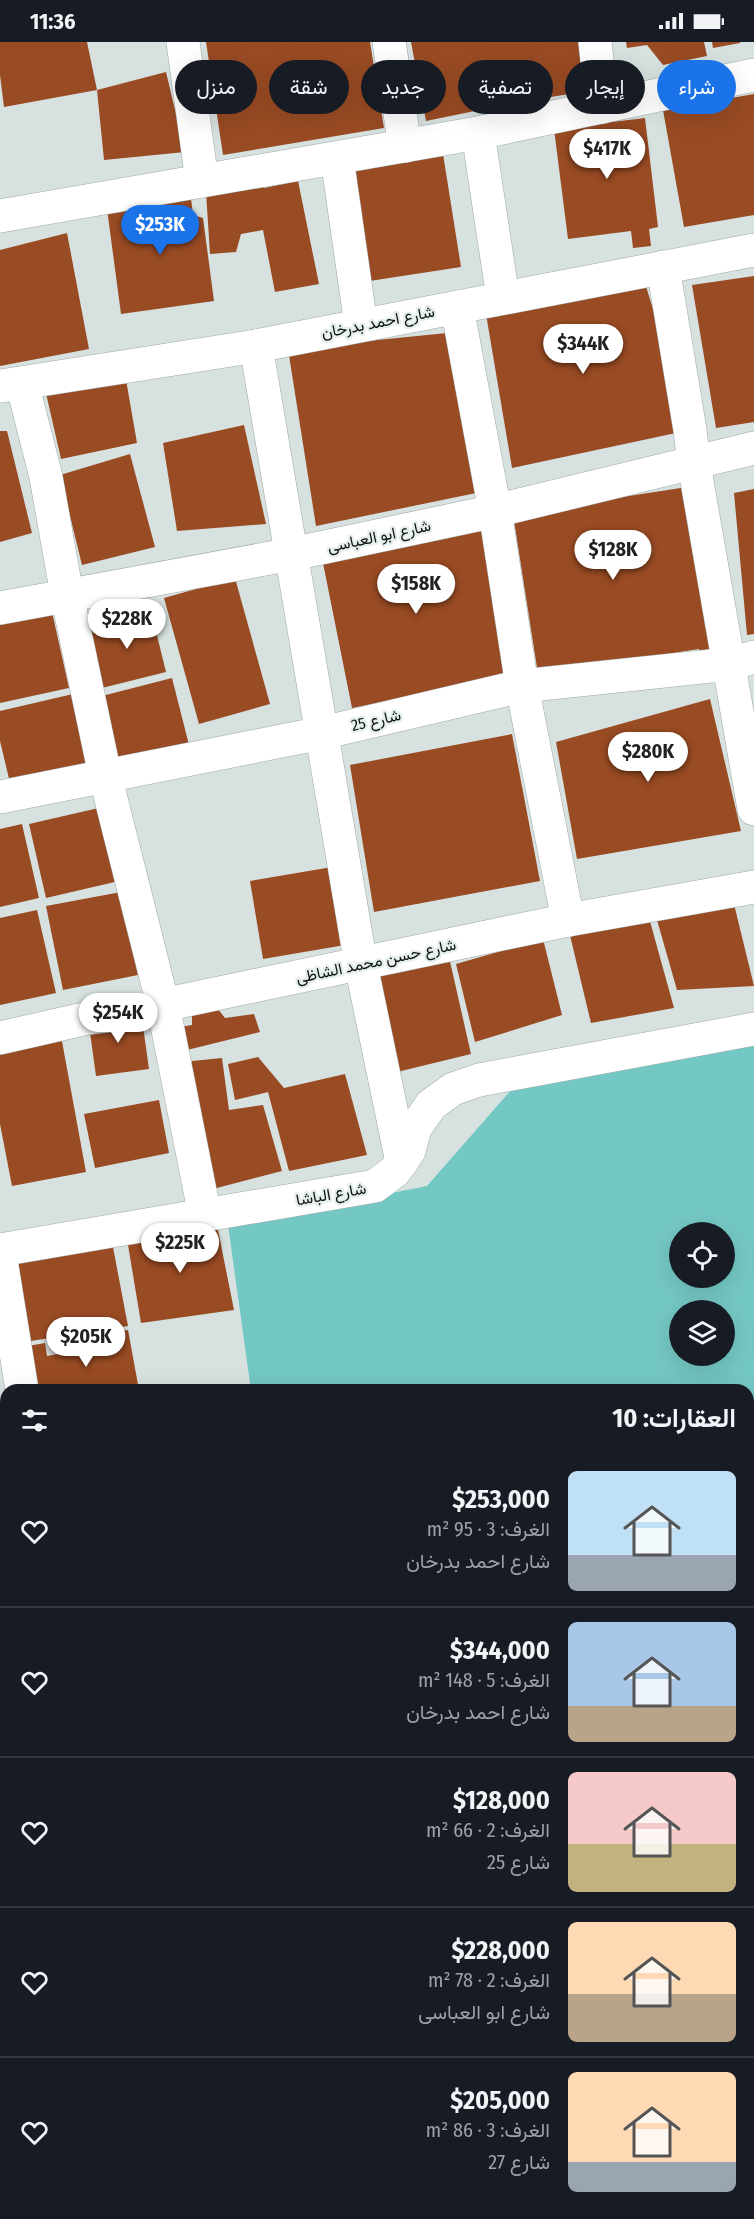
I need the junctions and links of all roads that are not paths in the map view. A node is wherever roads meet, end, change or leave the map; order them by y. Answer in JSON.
{"nodes":[{"id":1,"x":183,"y":42,"type":"edge"},
{"id":2,"x":389,"y":42,"type":"edge"},
{"id":3,"x":595,"y":42,"type":"edge"},
{"id":4,"x":597,"y":60,"type":"edge"},
{"id":5,"x":754,"y":75,"type":"edge"},
{"id":6,"x":645,"y":98,"type":"edge"},
{"id":7,"x":569,"y":114,"type":"edge"},
{"id":8,"x":478,"y":133,"type":"junction"},
{"id":9,"x":405,"y":146,"type":"junction"},
{"id":10,"x":338,"y":158,"type":"junction"},
{"id":11,"x":202,"y":181,"type":"junction"},
{"id":12,"x":1,"y":211,"type":"edge"},
{"id":13,"x":754,"y":250,"type":"edge"},
{"id":14,"x":663,"y":267,"type":"junction"},
{"id":15,"x":503,"y":298,"type":"junction"},
{"id":16,"x":457,"y":307,"type":"junction"},
{"id":17,"x":362,"y":325,"type":"junction"},
{"id":18,"x":256,"y":346,"type":"junction"},
{"id":19,"x":11,"y":385,"type":"edge"},
{"id":20,"x":754,"y":448,"type":"edge"},
{"id":21,"x":694,"y":464,"type":"junction"},
{"id":22,"x":495,"y":511,"type":"junction"},
{"id":23,"x":292,"y":554,"type":"junction"},
{"id":24,"x":67,"y":595,"type":"junction"},
{"id":25,"x":0,"y":608,"type":"edge"},
{"id":26,"x":742,"y":661,"type":"edge"},
{"id":27,"x":522,"y":686,"type":"junction"},
{"id":28,"x":322,"y":733,"type":"junction"},
{"id":29,"x":105,"y":775,"type":"junction"},
{"id":30,"x":0,"y":797,"type":"edge"},
{"id":31,"x":754,"y":809,"type":"edge"},
{"id":32,"x":754,"y":887,"type":"edge"},
{"id":33,"x":568,"y":920,"type":"junction"},
{"id":34,"x":362,"y":964,"type":"junction"},
{"id":35,"x":163,"y":1005,"type":"junction"},
{"id":36,"x":754,"y":1029,"type":"edge"},
{"id":37,"x":0,"y":1038,"type":"edge"},
{"id":38,"x":402,"y":1162,"type":"junction"},
{"id":39,"x":205,"y":1216,"type":"junction"},
{"id":40,"x":0,"y":1252,"type":"edge"},
{"id":41,"x":21,"y":1384,"type":"edge"}],
"edges":[{"from":1,"to":11,"type":"street"},
{"from":2,"to":9,"type":"street"},
{"from":3,"to":4,"type":"street"},
{"from":5,"to":6,"type":"street"},
{"from":7,"to":8,"type":"street"},
{"from":8,"to":9,"type":"street"},
{"from":8,"to":15,"type":"street"},
{"from":9,"to":10,"type":"street"},
{"from":10,"to":11,"type":"street"},
{"from":10,"to":17,"type":"street"},
{"from":11,"to":12,"type":"street"},
{"from":13,"to":14,"type":"street","name":"شارع احمد بدرخان"},
{"from":14,"to":15,"type":"street","name":"شارع احمد بدرخان"},
{"from":14,"to":21,"type":"street"},
{"from":15,"to":16,"type":"street","name":"شارع احمد بدرخان"},
{"from":16,"to":17,"type":"street","name":"شارع احمد بدرخان"},
{"from":16,"to":22,"type":"street"},
{"from":17,"to":18,"type":"street","name":"شارع احمد بدرخان"},
{"from":18,"to":19,"type":"street","name":"شارع احمد بدرخان"},
{"from":18,"to":23,"type":"street"},
{"from":19,"to":24,"type":"street"},
{"from":20,"to":21,"type":"street","name":"شارع ابو العباسى"},
{"from":21,"to":22,"type":"street","name":"شارع ابو العباسى"},
{"from":21,"to":26,"type":"street"},
{"from":22,"to":23,"type":"street","name":"شارع ابو العباسى"},
{"from":22,"to":27,"type":"street"},
{"from":23,"to":24,"type":"street","name":"شارع ابو العباسى"},
{"from":23,"to":28,"type":"street"},
{"from":24,"to":25,"type":"street","name":"شارع ابو العباسى"},
{"from":24,"to":29,"type":"street"},
{"from":26,"to":27,"type":"street","name":"شارع 25"},
{"from":26,"to":31,"type":"street"},
{"from":27,"to":28,"type":"street","name":"شارع 25"},
{"from":27,"to":33,"type":"street"},
{"from":28,"to":29,"type":"street","name":"شارع 25"},
{"from":28,"to":34,"type":"street"},
{"from":29,"to":30,"type":"street","name":"شارع 25"},
{"from":29,"to":35,"type":"street"},
{"from":32,"to":33,"type":"street","name":"شارع حسن محمد الشاظى"},
{"from":33,"to":34,"type":"street","name":"شارع حسن محمد الشاظى"},
{"from":34,"to":35,"type":"street","name":"شارع حسن محمد الشاظى"},
{"from":34,"to":38,"type":"street"},
{"from":35,"to":37,"type":"street","name":"شارع حسن محمد الشاظى"},
{"from":35,"to":39,"type":"street"},
{"from":36,"to":38,"type":"street","name":"شارع الباشا"},
{"from":38,"to":39,"type":"street","name":"شارع الباشا"},
{"from":39,"to":40,"type":"street","name":"شارع الباشا"},
{"from":40,"to":41,"type":"street"}]}
